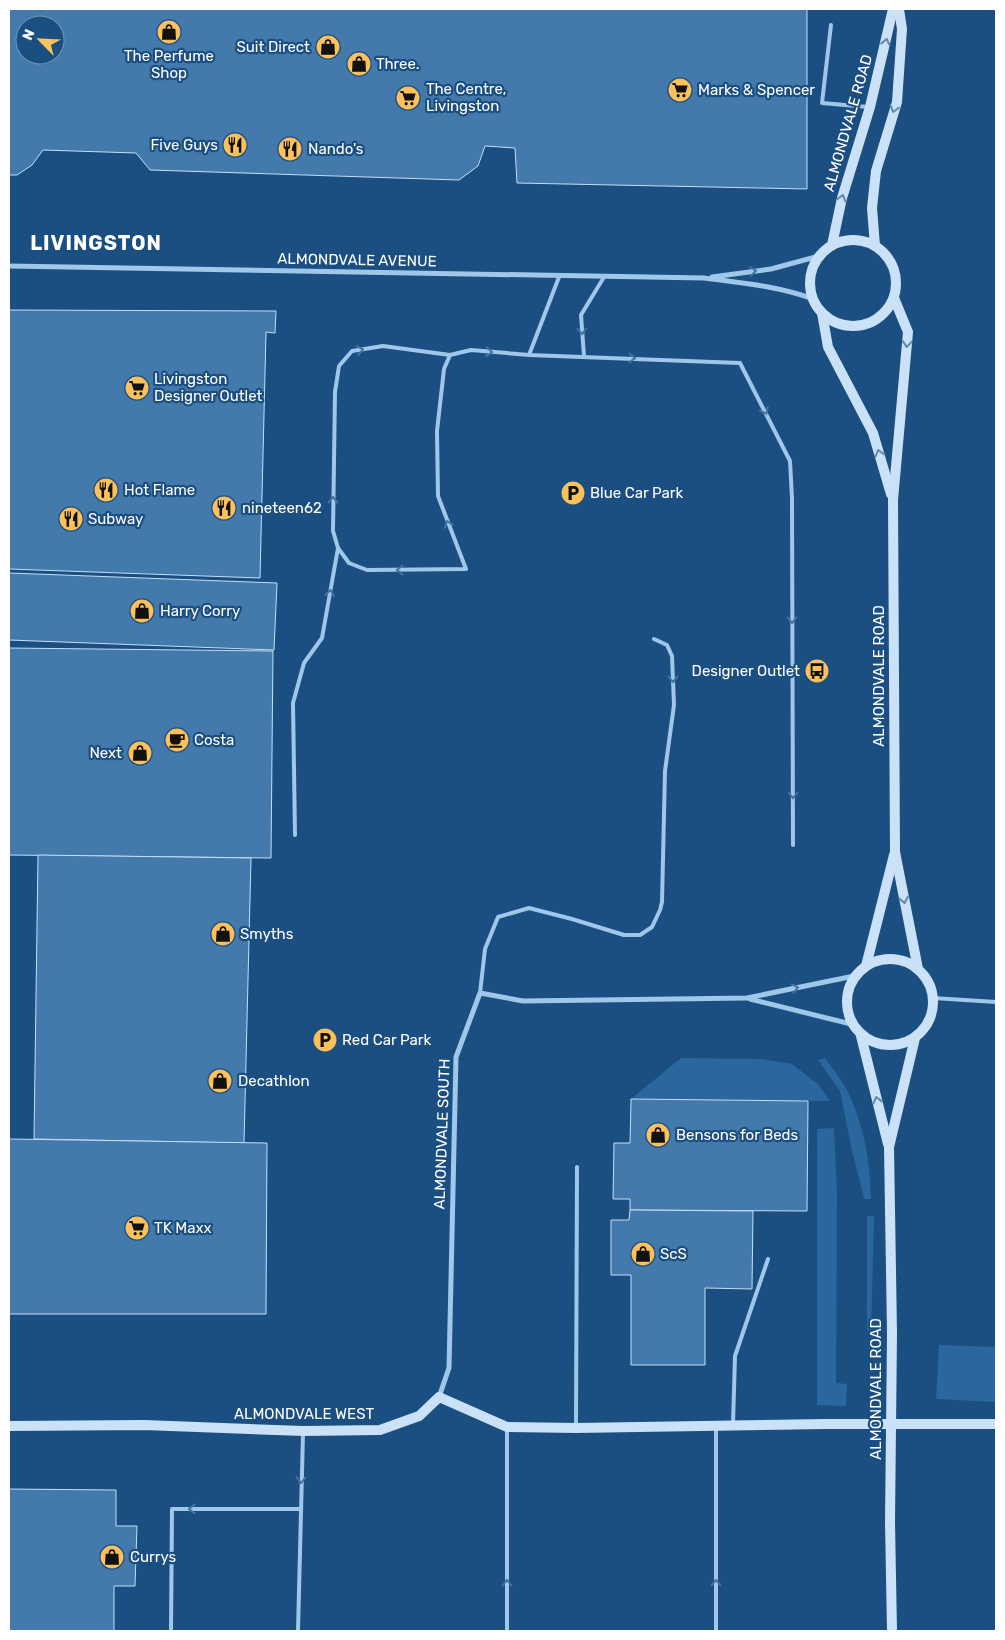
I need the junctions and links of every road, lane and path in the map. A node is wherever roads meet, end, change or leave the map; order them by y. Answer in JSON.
{"nodes":[{"id":1,"x":893,"y":9,"type":"edge"},
{"id":2,"x":899,"y":9,"type":"edge"},
{"id":3,"x":831,"y":25,"type":"dead end"},
{"id":4,"x":870,"y":107,"type":"junction"},
{"id":5,"x":832,"y":245,"type":"junction"},
{"id":6,"x":875,"y":246,"type":"junction"},
{"id":7,"x":819,"y":256,"type":"junction"},
{"id":8,"x":9,"y":266,"type":"edge"},
{"id":9,"x":559,"y":277,"type":"junction"},
{"id":10,"x":604,"y":277,"type":"junction"},
{"id":11,"x":704,"y":278,"type":"junction"},
{"id":12,"x":894,"y":298,"type":"junction"},
{"id":13,"x":813,"y":300,"type":"junction"},
{"id":14,"x":822,"y":313,"type":"junction"},
{"id":15,"x":450,"y":355,"type":"junction"},
{"id":16,"x":528,"y":355,"type":"junction"},
{"id":17,"x":584,"y":356,"type":"junction"},
{"id":18,"x":893,"y":500,"type":"junction"},
{"id":19,"x":338,"y":548,"type":"junction"},
{"id":20,"x":654,"y":639,"type":"dead end"},
{"id":21,"x":295,"y":835,"type":"dead end"},
{"id":22,"x":793,"y":845,"type":"dead end"},
{"id":23,"x":895,"y":852,"type":"junction"},
{"id":24,"x":866,"y":966,"type":"junction"},
{"id":25,"x":918,"y":969,"type":"junction"},
{"id":26,"x":854,"y":976,"type":"junction"},
{"id":27,"x":480,"y":993,"type":"junction"},
{"id":28,"x":747,"y":998,"type":"junction"},
{"id":29,"x":933,"y":998,"type":"junction"},
{"id":30,"x":996,"y":1002,"type":"edge"},
{"id":31,"x":852,"y":1024,"type":"junction"},
{"id":32,"x":861,"y":1036,"type":"junction"},
{"id":33,"x":915,"y":1038,"type":"junction"},
{"id":34,"x":889,"y":1147,"type":"junction"},
{"id":35,"x":577,"y":1167,"type":"dead end"},
{"id":36,"x":768,"y":1259,"type":"dead end"},
{"id":37,"x":439,"y":1397,"type":"junction"},
{"id":38,"x":996,"y":1424,"type":"edge"},
{"id":39,"x":9,"y":1426,"type":"edge"},
{"id":40,"x":716,"y":1426,"type":"junction"},
{"id":41,"x":507,"y":1427,"type":"junction"},
{"id":42,"x":733,"y":1427,"type":"junction"},
{"id":43,"x":576,"y":1428,"type":"junction"},
{"id":44,"x":303,"y":1431,"type":"junction"},
{"id":45,"x":300,"y":1509,"type":"junction"},
{"id":46,"x":171,"y":1631,"type":"edge"},
{"id":47,"x":298,"y":1631,"type":"edge"},
{"id":48,"x":507,"y":1631,"type":"edge"},
{"id":49,"x":716,"y":1631,"type":"edge"},
{"id":50,"x":892,"y":1631,"type":"edge"}],
"edges":[{"from":4,"to":1,"type":"street","name":"ALMONDVALE ROAD","one_way":true},
{"from":2,"to":6,"type":"street","one_way":true},
{"from":3,"to":4,"type":"lane"},
{"from":5,"to":4,"type":"street","name":"ALMONDVALE ROAD","one_way":true},
{"from":5,"to":6,"type":"street"},
{"from":5,"to":7,"type":"street"},
{"from":6,"to":12,"type":"street"},
{"from":11,"to":7,"type":"street","name":"ALMONDVALE AVENUE","one_way":true},
{"from":7,"to":13,"type":"street"},
{"from":8,"to":9,"type":"street","name":"ALMONDVALE AVENUE"},
{"from":9,"to":10,"type":"street","name":"ALMONDVALE AVENUE"},
{"from":9,"to":16,"type":"lane"},
{"from":10,"to":11,"type":"street","name":"ALMONDVALE AVENUE"},
{"from":10,"to":17,"type":"lane","one_way":true},
{"from":11,"to":13,"type":"street","name":"ALMONDVALE AVENUE"},
{"from":12,"to":14,"type":"street"},
{"from":12,"to":18,"type":"street","name":"ALMONDVALE ROAD","one_way":true},
{"from":13,"to":14,"type":"street"},
{"from":18,"to":14,"type":"street","name":"ALMONDVALE ROAD","one_way":true},
{"from":15,"to":16,"type":"lane","one_way":true},
{"from":19,"to":15,"type":"lane","one_way":true},
{"from":15,"to":19,"type":"lane"},
{"from":16,"to":17,"type":"lane"},
{"from":17,"to":22,"type":"lane","one_way":true},
{"from":18,"to":23,"type":"street","name":"ALMONDVALE ROAD"},
{"from":21,"to":19,"type":"lane","one_way":true},
{"from":20,"to":27,"type":"lane","one_way":true},
{"from":23,"to":24,"type":"street","name":"ALMONDVALE ROAD"},
{"from":23,"to":25,"type":"street","name":"ALMONDVALE ROAD","one_way":true},
{"from":24,"to":25,"type":"street"},
{"from":24,"to":26,"type":"street"},
{"from":25,"to":29,"type":"street"},
{"from":28,"to":26,"type":"street","one_way":true},
{"from":26,"to":31,"type":"street"},
{"from":27,"to":28,"type":"street"},
{"from":27,"to":37,"type":"street","name":"ALMONDVALE SOUTH"},
{"from":28,"to":31,"type":"street"},
{"from":29,"to":30,"type":"lane"},
{"from":29,"to":33,"type":"street"},
{"from":31,"to":32,"type":"street"},
{"from":32,"to":33,"type":"street"},
{"from":34,"to":32,"type":"street","name":"ALMONDVALE ROAD","one_way":true},
{"from":33,"to":34,"type":"street","name":"ALMONDVALE ROAD"},
{"from":34,"to":50,"type":"street","name":"ALMONDVALE ROAD"},
{"from":35,"to":43,"type":"lane"},
{"from":36,"to":42,"type":"lane"},
{"from":37,"to":41,"type":"street"},
{"from":37,"to":44,"type":"street","name":"ALMONDVALE WEST"},
{"from":38,"to":42,"type":"street"},
{"from":39,"to":44,"type":"street","name":"ALMONDVALE WEST"},
{"from":40,"to":42,"type":"street"},
{"from":40,"to":43,"type":"street"},
{"from":49,"to":40,"type":"lane","one_way":true},
{"from":41,"to":43,"type":"street"},
{"from":48,"to":41,"type":"lane","one_way":true},
{"from":44,"to":45,"type":"lane","one_way":true},
{"from":45,"to":46,"type":"lane","one_way":true},
{"from":45,"to":47,"type":"lane"}]}
